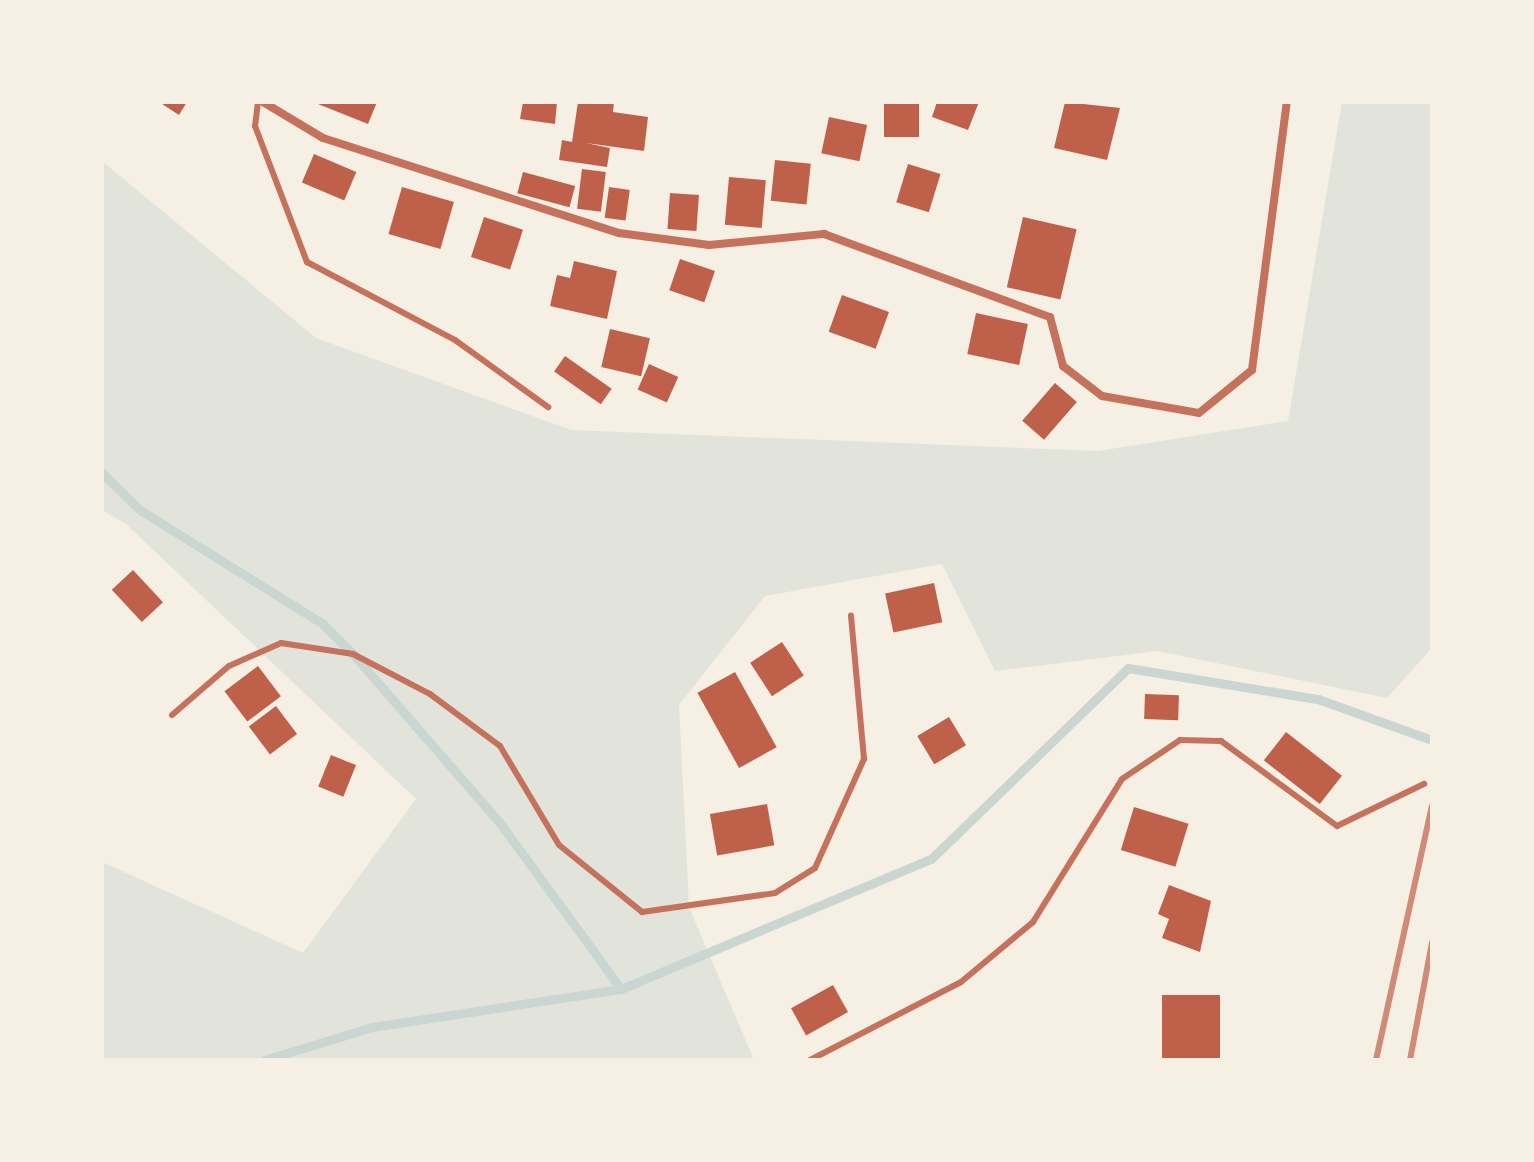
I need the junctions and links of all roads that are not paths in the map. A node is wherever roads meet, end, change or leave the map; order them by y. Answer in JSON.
{"nodes":[{"id":1,"x":261,"y":102,"type":"edge"},
{"id":2,"x":1287,"y":102,"type":"edge"},
{"id":3,"x":548,"y":407,"type":"dead end"},
{"id":4,"x":851,"y":616,"type":"dead end"},
{"id":5,"x":172,"y":715,"type":"dead end"},
{"id":6,"x":1424,"y":784,"type":"dead end"},
{"id":7,"x":810,"y":1060,"type":"edge"}],
"edges":[{"from":1,"to":2,"type":"street"},
{"from":1,"to":3,"type":"lane"},
{"from":4,"to":5,"type":"lane"},
{"from":6,"to":7,"type":"lane"}]}
